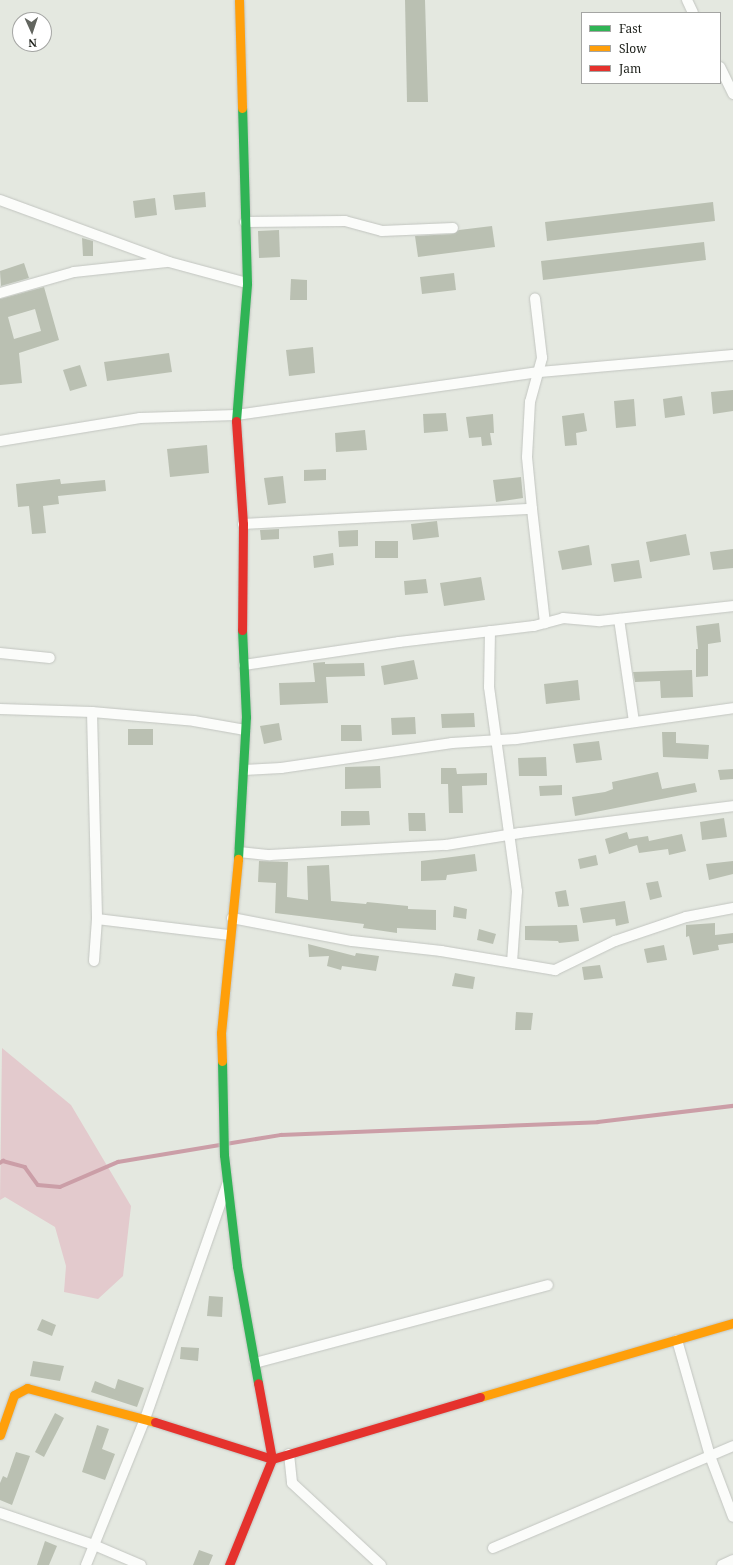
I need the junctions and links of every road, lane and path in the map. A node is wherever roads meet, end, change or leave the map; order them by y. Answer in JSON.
{"nodes":[{"id":1,"x":239,"y":0,"type":"edge"},
{"id":2,"x":687,"y":0,"type":"edge"},
{"id":3,"x":693,"y":12,"type":"edge"},
{"id":4,"x":721,"y":69,"type":"edge"},
{"id":5,"x":733,"y":94,"type":"edge"},
{"id":6,"x":0,"y":200,"type":"edge"},
{"id":7,"x":245,"y":222,"type":"junction"},
{"id":8,"x":453,"y":228,"type":"dead end"},
{"id":9,"x":169,"y":262,"type":"junction"},
{"id":10,"x":247,"y":283,"type":"junction"},
{"id":11,"x":0,"y":293,"type":"edge"},
{"id":12,"x":535,"y":298,"type":"dead end"},
{"id":13,"x":733,"y":355,"type":"edge"},
{"id":14,"x":539,"y":372,"type":"junction"},
{"id":15,"x":236,"y":415,"type":"junction"},
{"id":16,"x":0,"y":441,"type":"edge"},
{"id":17,"x":532,"y":508,"type":"junction"},
{"id":18,"x":243,"y":524,"type":"junction"},
{"id":19,"x":733,"y":606,"type":"edge"},
{"id":20,"x":619,"y":619,"type":"junction"},
{"id":21,"x":545,"y":623,"type":"junction"},
{"id":22,"x":490,"y":631,"type":"junction"},
{"id":23,"x":0,"y":654,"type":"edge"},
{"id":24,"x":50,"y":658,"type":"dead end"},
{"id":25,"x":244,"y":665,"type":"junction"},
{"id":26,"x":733,"y":708,"type":"edge"},
{"id":27,"x":0,"y":709,"type":"edge"},
{"id":28,"x":92,"y":712,"type":"junction"},
{"id":29,"x":634,"y":722,"type":"junction"},
{"id":30,"x":245,"y":730,"type":"junction"},
{"id":31,"x":496,"y":740,"type":"junction"},
{"id":32,"x":244,"y":770,"type":"junction"},
{"id":33,"x":733,"y":806,"type":"edge"},
{"id":34,"x":509,"y":835,"type":"junction"},
{"id":35,"x":239,"y":852,"type":"junction"},
{"id":36,"x":733,"y":908,"type":"edge"},
{"id":37,"x":232,"y":918,"type":"junction"},
{"id":38,"x":97,"y":919,"type":"junction"},
{"id":39,"x":230,"y":935,"type":"junction"},
{"id":40,"x":94,"y":962,"type":"dead end"},
{"id":41,"x":512,"y":962,"type":"junction"},
{"id":42,"x":227,"y":1183,"type":"junction"},
{"id":43,"x":548,"y":1285,"type":"dead end"},
{"id":44,"x":733,"y":1323,"type":"edge"},
{"id":45,"x":676,"y":1340,"type":"junction"},
{"id":46,"x":255,"y":1363,"type":"junction"},
{"id":47,"x":145,"y":1419,"type":"junction"},
{"id":48,"x":0,"y":1435,"type":"edge"},
{"id":49,"x":733,"y":1446,"type":"edge"},
{"id":50,"x":290,"y":1454,"type":"junction"},
{"id":51,"x":710,"y":1456,"type":"junction"},
{"id":52,"x":272,"y":1459,"type":"junction"},
{"id":53,"x":0,"y":1513,"type":"edge"},
{"id":54,"x":733,"y":1517,"type":"edge"},
{"id":55,"x":94,"y":1545,"type":"junction"},
{"id":56,"x":493,"y":1548,"type":"dead end"},
{"id":57,"x":733,"y":1560,"type":"edge"},
{"id":58,"x":86,"y":1565,"type":"edge"},
{"id":59,"x":141,"y":1565,"type":"edge"},
{"id":60,"x":228,"y":1565,"type":"edge"},
{"id":61,"x":381,"y":1565,"type":"edge"},
{"id":62,"x":722,"y":1565,"type":"edge"}],
"edges":[{"from":1,"to":7,"type":"street"},
{"from":2,"to":3,"type":"street"},
{"from":4,"to":5,"type":"street"},
{"from":6,"to":9,"type":"street"},
{"from":7,"to":8,"type":"street"},
{"from":7,"to":10,"type":"street"},
{"from":9,"to":10,"type":"street"},
{"from":9,"to":11,"type":"street"},
{"from":10,"to":15,"type":"street"},
{"from":12,"to":14,"type":"street"},
{"from":13,"to":14,"type":"street"},
{"from":14,"to":15,"type":"street"},
{"from":14,"to":17,"type":"street"},
{"from":15,"to":16,"type":"street"},
{"from":15,"to":18,"type":"street"},
{"from":17,"to":18,"type":"street"},
{"from":17,"to":21,"type":"street"},
{"from":18,"to":25,"type":"street"},
{"from":19,"to":20,"type":"street"},
{"from":20,"to":21,"type":"street"},
{"from":20,"to":29,"type":"street"},
{"from":21,"to":22,"type":"street"},
{"from":22,"to":25,"type":"street"},
{"from":22,"to":31,"type":"street"},
{"from":23,"to":24,"type":"street"},
{"from":25,"to":30,"type":"street"},
{"from":26,"to":29,"type":"street"},
{"from":27,"to":28,"type":"street"},
{"from":28,"to":30,"type":"street"},
{"from":28,"to":38,"type":"street"},
{"from":29,"to":31,"type":"street"},
{"from":30,"to":32,"type":"street"},
{"from":31,"to":32,"type":"street"},
{"from":31,"to":34,"type":"street"},
{"from":32,"to":35,"type":"street"},
{"from":33,"to":34,"type":"street"},
{"from":34,"to":35,"type":"street"},
{"from":34,"to":41,"type":"street"},
{"from":35,"to":37,"type":"street"},
{"from":36,"to":41,"type":"street"},
{"from":37,"to":39,"type":"street"},
{"from":37,"to":41,"type":"street"},
{"from":38,"to":39,"type":"street"},
{"from":38,"to":40,"type":"street"},
{"from":39,"to":42,"type":"street"},
{"from":42,"to":46,"type":"street"},
{"from":42,"to":47,"type":"street"},
{"from":43,"to":46,"type":"street"},
{"from":44,"to":45,"type":"street"},
{"from":45,"to":50,"type":"street"},
{"from":45,"to":51,"type":"street"},
{"from":46,"to":52,"type":"street"},
{"from":47,"to":48,"type":"street"},
{"from":47,"to":52,"type":"street"},
{"from":47,"to":55,"type":"street"},
{"from":49,"to":51,"type":"street"},
{"from":50,"to":52,"type":"street"},
{"from":50,"to":61,"type":"street"},
{"from":51,"to":54,"type":"street"},
{"from":51,"to":56,"type":"street"},
{"from":52,"to":60,"type":"street"},
{"from":53,"to":55,"type":"street"},
{"from":55,"to":58,"type":"street"},
{"from":55,"to":59,"type":"street"},
{"from":57,"to":62,"type":"street"}]}
